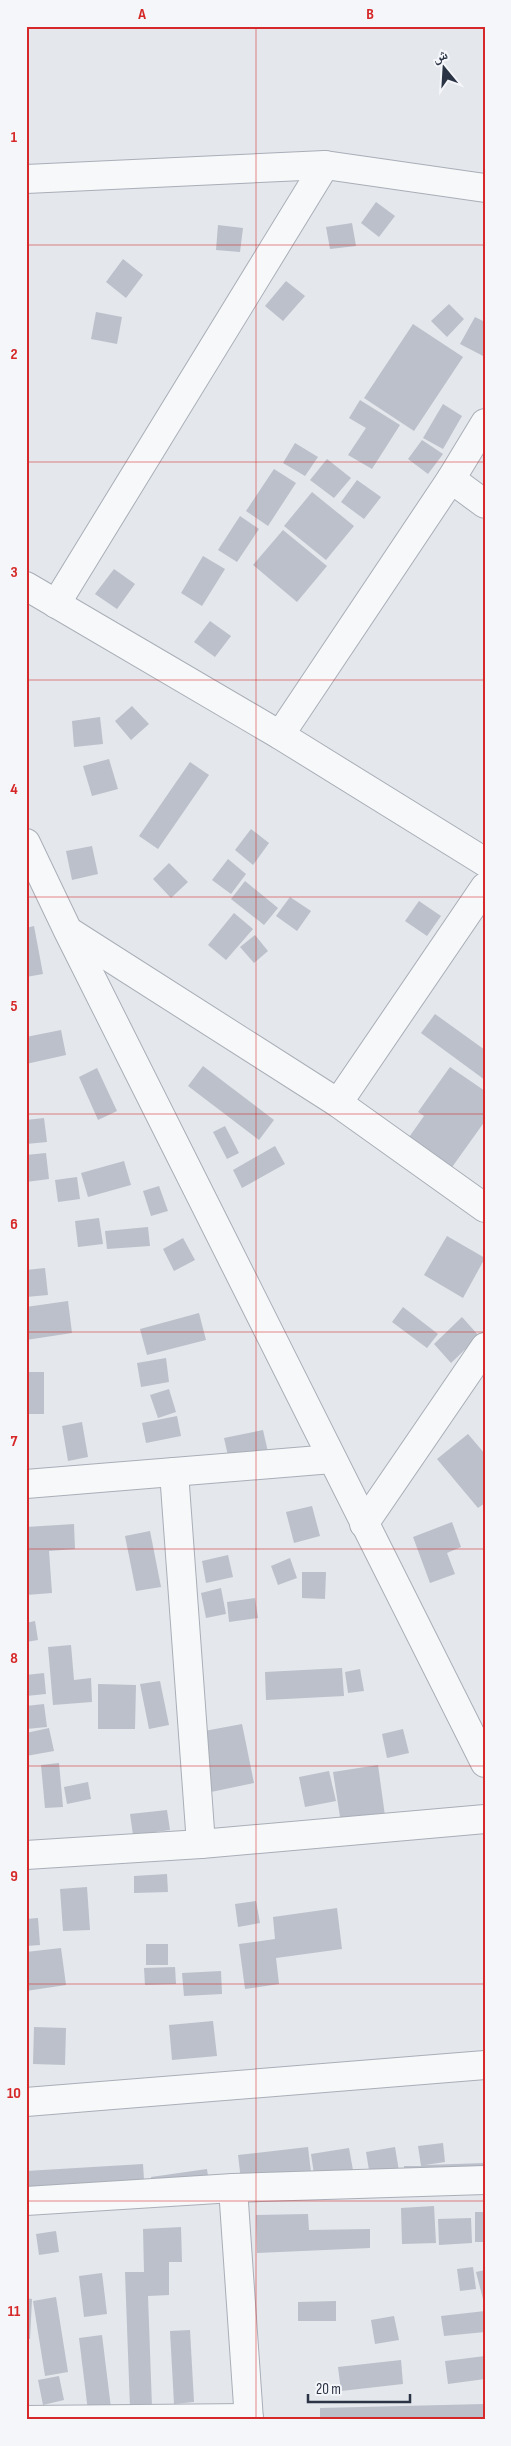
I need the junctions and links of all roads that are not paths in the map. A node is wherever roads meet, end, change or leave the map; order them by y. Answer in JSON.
{"nodes":[{"id":1,"x":325,"y":166,"type":"junction"},
{"id":2,"x":26,"y":179,"type":"edge"},
{"id":3,"x":485,"y":188,"type":"edge"},
{"id":4,"x":485,"y":423,"type":"edge"},
{"id":5,"x":451,"y":479,"type":"junction"},
{"id":6,"x":485,"y":504,"type":"edge"},
{"id":7,"x":26,"y":586,"type":"edge"},
{"id":8,"x":56,"y":604,"type":"junction"},
{"id":9,"x":280,"y":735,"type":"junction"},
{"id":10,"x":27,"y":847,"type":"edge"},
{"id":11,"x":485,"y":862,"type":"edge"},
{"id":12,"x":485,"y":887,"type":"edge"},
{"id":13,"x":68,"y":931,"type":"junction"},
{"id":14,"x":338,"y":1103,"type":"junction"},
{"id":15,"x":485,"y":1208,"type":"edge"},
{"id":16,"x":485,"y":1347,"type":"edge"},
{"id":17,"x":332,"y":1460,"type":"junction"},
{"id":18,"x":174,"y":1472,"type":"junction"},
{"id":19,"x":26,"y":1484,"type":"edge"},
{"id":20,"x":364,"y":1524,"type":"junction"},
{"id":21,"x":485,"y":1763,"type":"edge"},
{"id":22,"x":485,"y":1819,"type":"edge"},
{"id":23,"x":202,"y":1844,"type":"junction"},
{"id":24,"x":26,"y":1855,"type":"edge"},
{"id":25,"x":485,"y":2065,"type":"edge"},
{"id":26,"x":26,"y":2102,"type":"edge"},
{"id":27,"x":485,"y":2180,"type":"edge"},
{"id":28,"x":233,"y":2188,"type":"junction"},
{"id":29,"x":26,"y":2201,"type":"edge"},
{"id":30,"x":249,"y":2419,"type":"edge"},
{"id":31,"x":26,"y":2420,"type":"edge"}],
"edges":[{"from":1,"to":2,"type":"street"},
{"from":1,"to":3,"type":"street"},
{"from":1,"to":8,"type":"street"},
{"from":4,"to":5,"type":"street"},
{"from":5,"to":6,"type":"street"},
{"from":5,"to":9,"type":"street"},
{"from":7,"to":8,"type":"street"},
{"from":8,"to":9,"type":"street"},
{"from":9,"to":11,"type":"street"},
{"from":10,"to":13,"type":"street"},
{"from":12,"to":14,"type":"street"},
{"from":13,"to":14,"type":"street"},
{"from":13,"to":17,"type":"street"},
{"from":14,"to":15,"type":"street"},
{"from":16,"to":20,"type":"street"},
{"from":17,"to":18,"type":"street"},
{"from":17,"to":20,"type":"street"},
{"from":18,"to":19,"type":"street"},
{"from":18,"to":23,"type":"street"},
{"from":20,"to":21,"type":"street"},
{"from":22,"to":23,"type":"street"},
{"from":23,"to":24,"type":"street"},
{"from":25,"to":26,"type":"street"},
{"from":27,"to":28,"type":"street"},
{"from":28,"to":29,"type":"street"},
{"from":28,"to":30,"type":"street"},
{"from":30,"to":31,"type":"street"}]}
